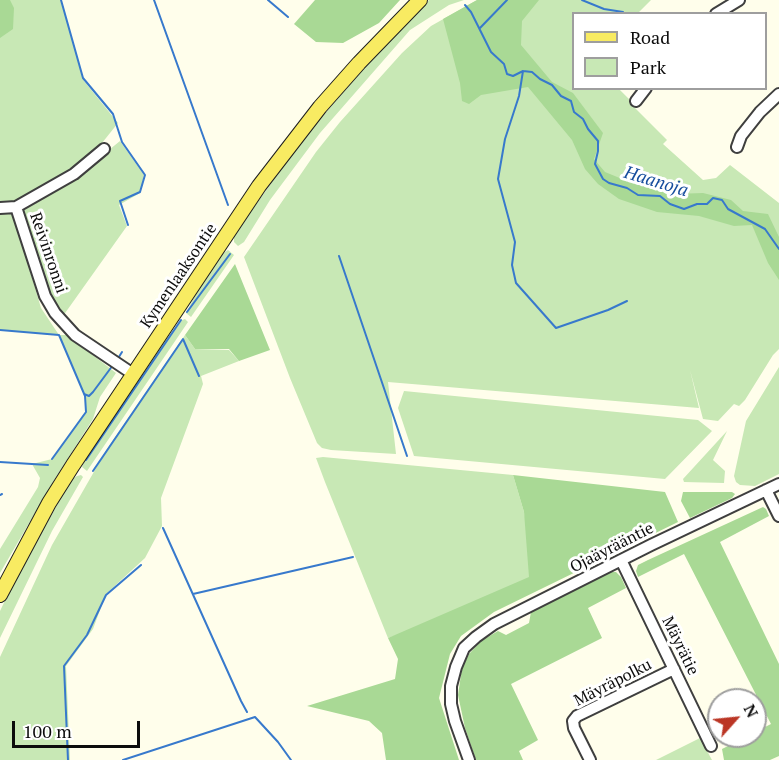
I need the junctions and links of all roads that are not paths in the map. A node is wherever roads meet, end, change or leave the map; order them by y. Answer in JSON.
{"nodes":[{"id":1,"x":420,"y":0,"type":"edge"},
{"id":2,"x":739,"y":0,"type":"edge"},
{"id":3,"x":719,"y":12,"type":"edge"},
{"id":4,"x":644,"y":90,"type":"edge"},
{"id":5,"x":779,"y":94,"type":"edge"},
{"id":6,"x":636,"y":101,"type":"dead end"},
{"id":7,"x":737,"y":147,"type":"dead end"},
{"id":8,"x":104,"y":149,"type":"dead end"},
{"id":9,"x":16,"y":207,"type":"junction"},
{"id":10,"x":0,"y":208,"type":"edge"},
{"id":11,"x":133,"y":374,"type":"junction"},
{"id":12,"x":779,"y":484,"type":"edge"},
{"id":13,"x":766,"y":490,"type":"junction"},
{"id":14,"x":779,"y":516,"type":"edge"},
{"id":15,"x":621,"y":560,"type":"junction"},
{"id":16,"x":0,"y":595,"type":"edge"},
{"id":17,"x":674,"y":669,"type":"junction"},
{"id":18,"x":707,"y":738,"type":"edge"},
{"id":19,"x":469,"y":760,"type":"edge"},
{"id":20,"x":590,"y":760,"type":"edge"}],
"edges":[{"from":1,"to":11,"type":"main road","name":"Kymenlaaksontie"},
{"from":2,"to":3,"type":"street"},
{"from":4,"to":6,"type":"street"},
{"from":5,"to":7,"type":"street"},
{"from":8,"to":9,"type":"street","name":"Reivinronni"},
{"from":9,"to":10,"type":"street"},
{"from":9,"to":11,"type":"street","name":"Reivinronni"},
{"from":11,"to":16,"type":"main road","name":"Kymenlaaksontie"},
{"from":12,"to":13,"type":"street","name":"Ojaäyrääntie"},
{"from":13,"to":14,"type":"street"},
{"from":13,"to":15,"type":"street","name":"Ojaäyrääntie"},
{"from":15,"to":17,"type":"street","name":"Mäyrätie"},
{"from":15,"to":19,"type":"street","name":"Ojaäyrääntie"},
{"from":17,"to":18,"type":"street","name":"Mäyrätie"},
{"from":17,"to":20,"type":"street","name":"Mäyräpolku"}]}
